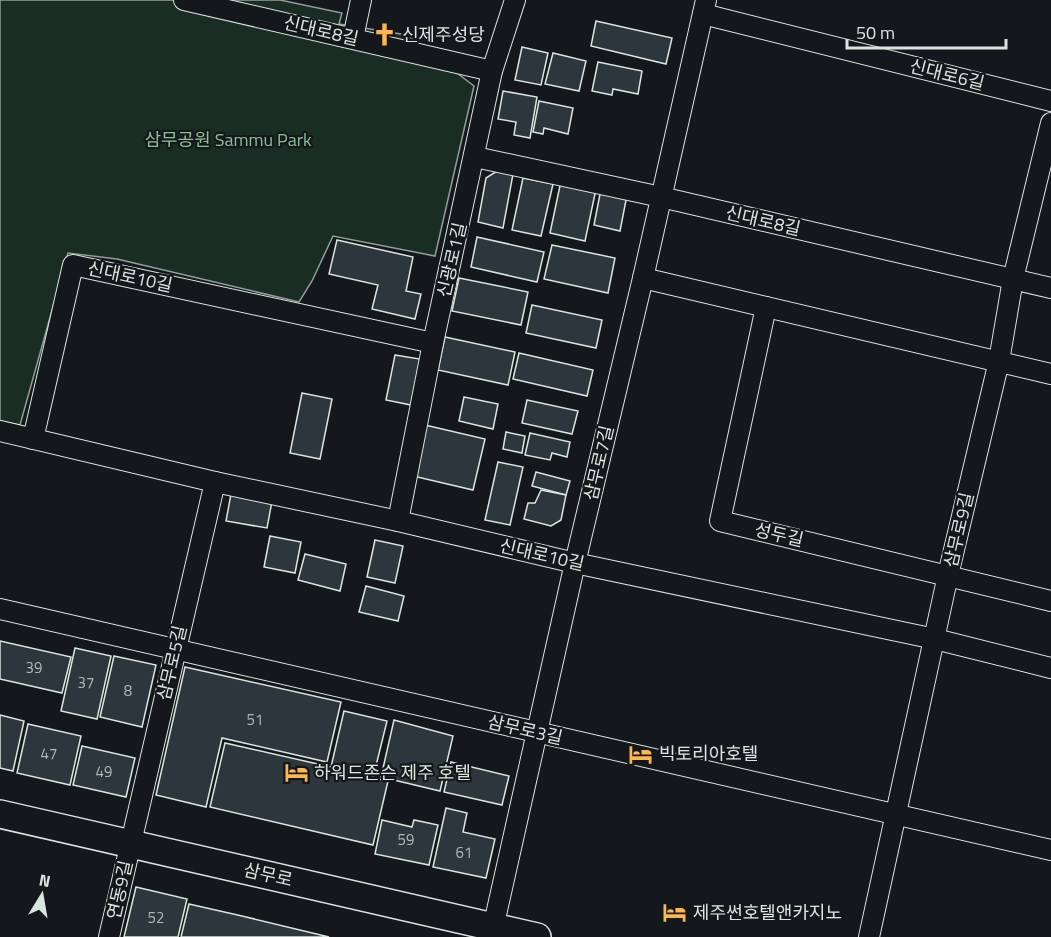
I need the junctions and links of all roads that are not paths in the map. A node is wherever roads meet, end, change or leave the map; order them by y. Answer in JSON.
{"nodes":[{"id":1,"x":184,"y":0,"type":"edge"},
{"id":2,"x":361,"y":0,"type":"edge"},
{"id":3,"x":515,"y":0,"type":"edge"},
{"id":4,"x":705,"y":7,"type":"edge"},
{"id":5,"x":352,"y":38,"type":"junction"},
{"id":6,"x":492,"y":71,"type":"junction"},
{"id":7,"x":1051,"y":100,"type":"edge"},
{"id":8,"x":1051,"y":123,"type":"edge"},
{"id":9,"x":475,"y":157,"type":"junction"},
{"id":10,"x":661,"y":197,"type":"junction"},
{"id":11,"x":643,"y":278,"type":"junction"},
{"id":12,"x":1013,"y":279,"type":"junction"},
{"id":13,"x":1051,"y":288,"type":"edge"},
{"id":14,"x":766,"y":307,"type":"junction"},
{"id":15,"x":433,"y":343,"type":"junction"},
{"id":16,"x":999,"y":361,"type":"junction"},
{"id":17,"x":1051,"y":374,"type":"edge"},
{"id":18,"x":0,"y":431,"type":"edge"},
{"id":19,"x":33,"y":439,"type":"junction"},
{"id":20,"x":215,"y":482,"type":"junction"},
{"id":21,"x":398,"y":521,"type":"junction"},
{"id":22,"x":575,"y":563,"type":"junction"},
{"id":23,"x":948,"y":575,"type":"junction"},
{"id":24,"x":1051,"y":601,"type":"edge"},
{"id":25,"x":0,"y":609,"type":"edge"},
{"id":26,"x":935,"y":639,"type":"junction"},
{"id":27,"x":175,"y":650,"type":"junction"},
{"id":28,"x":1051,"y":668,"type":"edge"},
{"id":29,"x":536,"y":733,"type":"junction"},
{"id":30,"x":0,"y":814,"type":"edge"},
{"id":31,"x":896,"y":816,"type":"junction"},
{"id":32,"x":130,"y":844,"type":"junction"},
{"id":33,"x":1051,"y":850,"type":"edge"},
{"id":34,"x":492,"y":932,"type":"edge"},
{"id":35,"x":109,"y":937,"type":"edge"},
{"id":36,"x":537,"y":937,"type":"edge"},
{"id":37,"x":869,"y":937,"type":"edge"}],
"edges":[{"from":1,"to":5,"type":"street","name":"신대로8길"},
{"from":2,"to":5,"type":"street"},
{"from":3,"to":6,"type":"street","name":"신광로1길"},
{"from":4,"to":7,"type":"street","name":"신대로6길"},
{"from":4,"to":10,"type":"street","name":"삼무로7길"},
{"from":5,"to":6,"type":"street","name":"신대로8길"},
{"from":6,"to":9,"type":"street","name":"신광로1길"},
{"from":8,"to":12,"type":"street","name":"삼무로9길"},
{"from":9,"to":10,"type":"street","name":"신대로8길"},
{"from":9,"to":15,"type":"street","name":"신광로1길"},
{"from":10,"to":11,"type":"street","name":"삼무로7길"},
{"from":10,"to":12,"type":"street","name":"신대로8길"},
{"from":11,"to":14,"type":"street"},
{"from":11,"to":22,"type":"street","name":"삼무로7길"},
{"from":12,"to":13,"type":"street","name":"신대로8길"},
{"from":12,"to":16,"type":"street","name":"삼무로9길"},
{"from":14,"to":16,"type":"street"},
{"from":14,"to":23,"type":"street","name":"성두길"},
{"from":15,"to":19,"type":"street","name":"신대로10길"},
{"from":15,"to":21,"type":"street","name":"신광로1길"},
{"from":16,"to":17,"type":"street"},
{"from":16,"to":23,"type":"street","name":"삼무로9길"},
{"from":18,"to":19,"type":"street","name":"신대로10길"},
{"from":19,"to":20,"type":"street","name":"신대로10길"},
{"from":20,"to":21,"type":"street","name":"신대로10길"},
{"from":20,"to":27,"type":"street","name":"삼무로5길"},
{"from":21,"to":22,"type":"street","name":"신대로10길"},
{"from":22,"to":26,"type":"street","name":"신대로10길"},
{"from":22,"to":29,"type":"street","name":"삼무로7길"},
{"from":23,"to":24,"type":"street","name":"성두길"},
{"from":23,"to":26,"type":"street","name":"삼무로9길"},
{"from":25,"to":27,"type":"street","name":"삼무로3길"},
{"from":26,"to":28,"type":"street","name":"신대로10길"},
{"from":26,"to":31,"type":"street","name":"삼무로9길"},
{"from":27,"to":29,"type":"street","name":"삼무로3길"},
{"from":27,"to":32,"type":"street","name":"삼무로5길"},
{"from":29,"to":31,"type":"street","name":"삼무로3길"},
{"from":29,"to":34,"type":"street","name":"삼무로7길"},
{"from":30,"to":32,"type":"main road","name":"삼무로"},
{"from":31,"to":33,"type":"street","name":"삼무로3길"},
{"from":31,"to":37,"type":"street","name":"삼무로9길"},
{"from":32,"to":34,"type":"main road","name":"삼무로"},
{"from":32,"to":35,"type":"street","name":"연동9길"},
{"from":34,"to":36,"type":"main road","name":"삼무로"}]}
